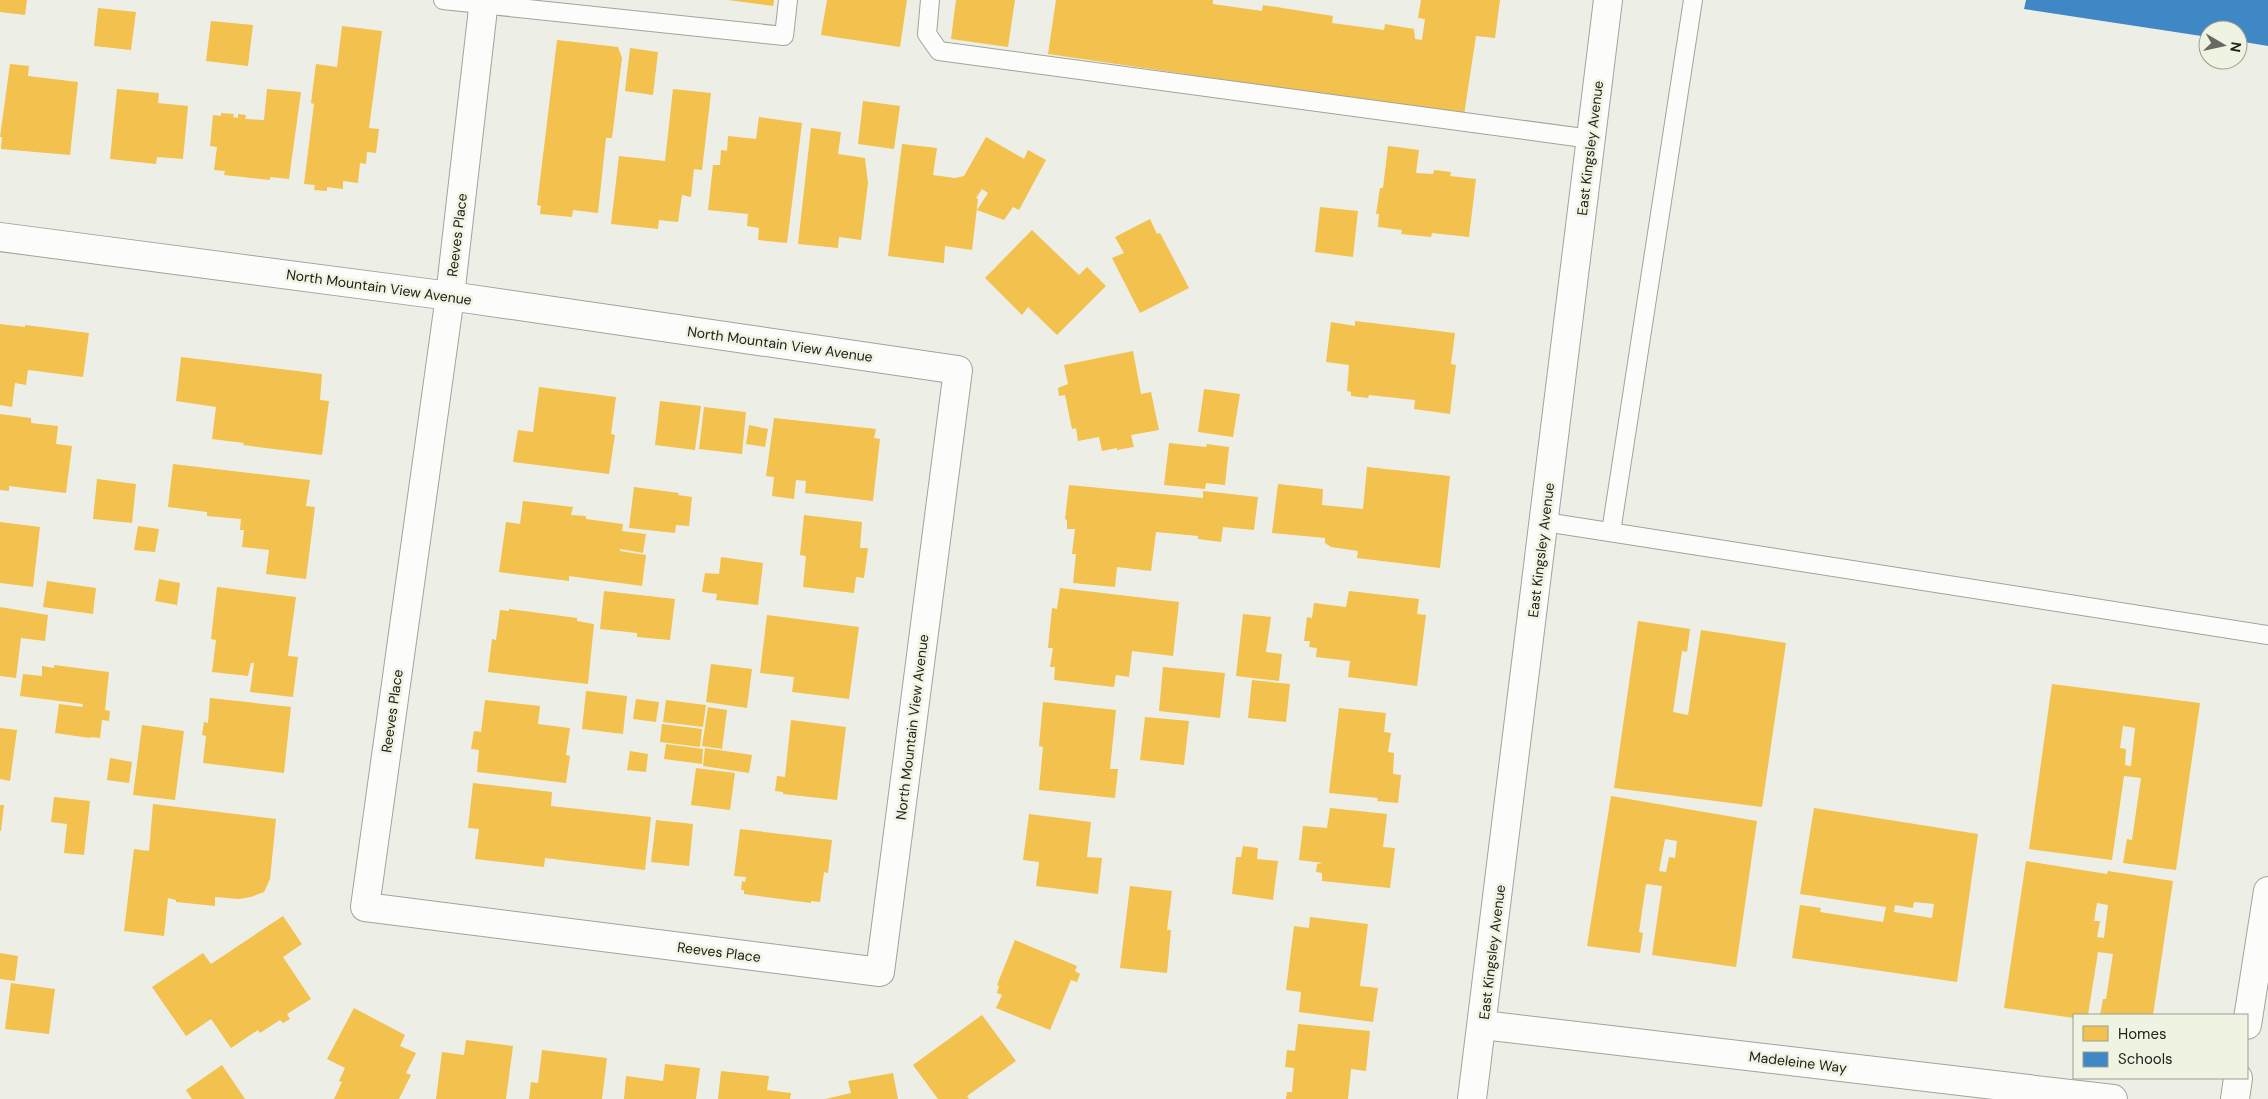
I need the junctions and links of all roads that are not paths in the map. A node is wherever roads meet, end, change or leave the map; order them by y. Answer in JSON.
{"nodes":[{"id":1,"x":443,"y":0,"type":"edge"},
{"id":2,"x":788,"y":0,"type":"edge"},
{"id":3,"x":930,"y":0,"type":"edge"},
{"id":4,"x":1608,"y":0,"type":"edge"},
{"id":5,"x":1693,"y":0,"type":"edge"},
{"id":6,"x":484,"y":2,"type":"edge"},
{"id":7,"x":1591,"y":139,"type":"junction"},
{"id":8,"x":0,"y":237,"type":"edge"},
{"id":9,"x":450,"y":296,"type":"junction"},
{"id":10,"x":1544,"y":522,"type":"junction"},
{"id":11,"x":1611,"y":532,"type":"junction"},
{"id":12,"x":2268,"y":634,"type":"edge"},
{"id":13,"x":2268,"y":891,"type":"edge"},
{"id":14,"x":880,"y":972,"type":"joint"},
{"id":15,"x":2248,"y":1019,"type":"edge"},
{"id":16,"x":1483,"y":1025,"type":"junction"},
{"id":17,"x":2238,"y":1079,"type":"edge"},
{"id":18,"x":1472,"y":1099,"type":"edge"},
{"id":19,"x":2114,"y":1099,"type":"edge"},
{"id":20,"x":2235,"y":1099,"type":"edge"}],
"edges":[{"from":1,"to":6,"type":"lane"},
{"from":2,"to":6,"type":"lane"},
{"from":3,"to":7,"type":"lane"},
{"from":4,"to":7,"type":"street","name":"East Kingsley Avenue"},
{"from":5,"to":11,"type":"lane"},
{"from":6,"to":9,"type":"street","name":"Reeves Place"},
{"from":7,"to":10,"type":"street","name":"East Kingsley Avenue"},
{"from":8,"to":9,"type":"street","name":"North Mountain View Avenue"},
{"from":9,"to":14,"type":"street","name":"North Mountain View Avenue"},
{"from":9,"to":14,"type":"street","name":"Reeves Place"},
{"from":10,"to":11,"type":"lane"},
{"from":10,"to":16,"type":"street","name":"East Kingsley Avenue"},
{"from":11,"to":12,"type":"lane"},
{"from":13,"to":15,"type":"street"},
{"from":16,"to":18,"type":"street","name":"East Kingsley Avenue"},
{"from":16,"to":19,"type":"street","name":"Madeleine Way"},
{"from":17,"to":20,"type":"street"}]}
